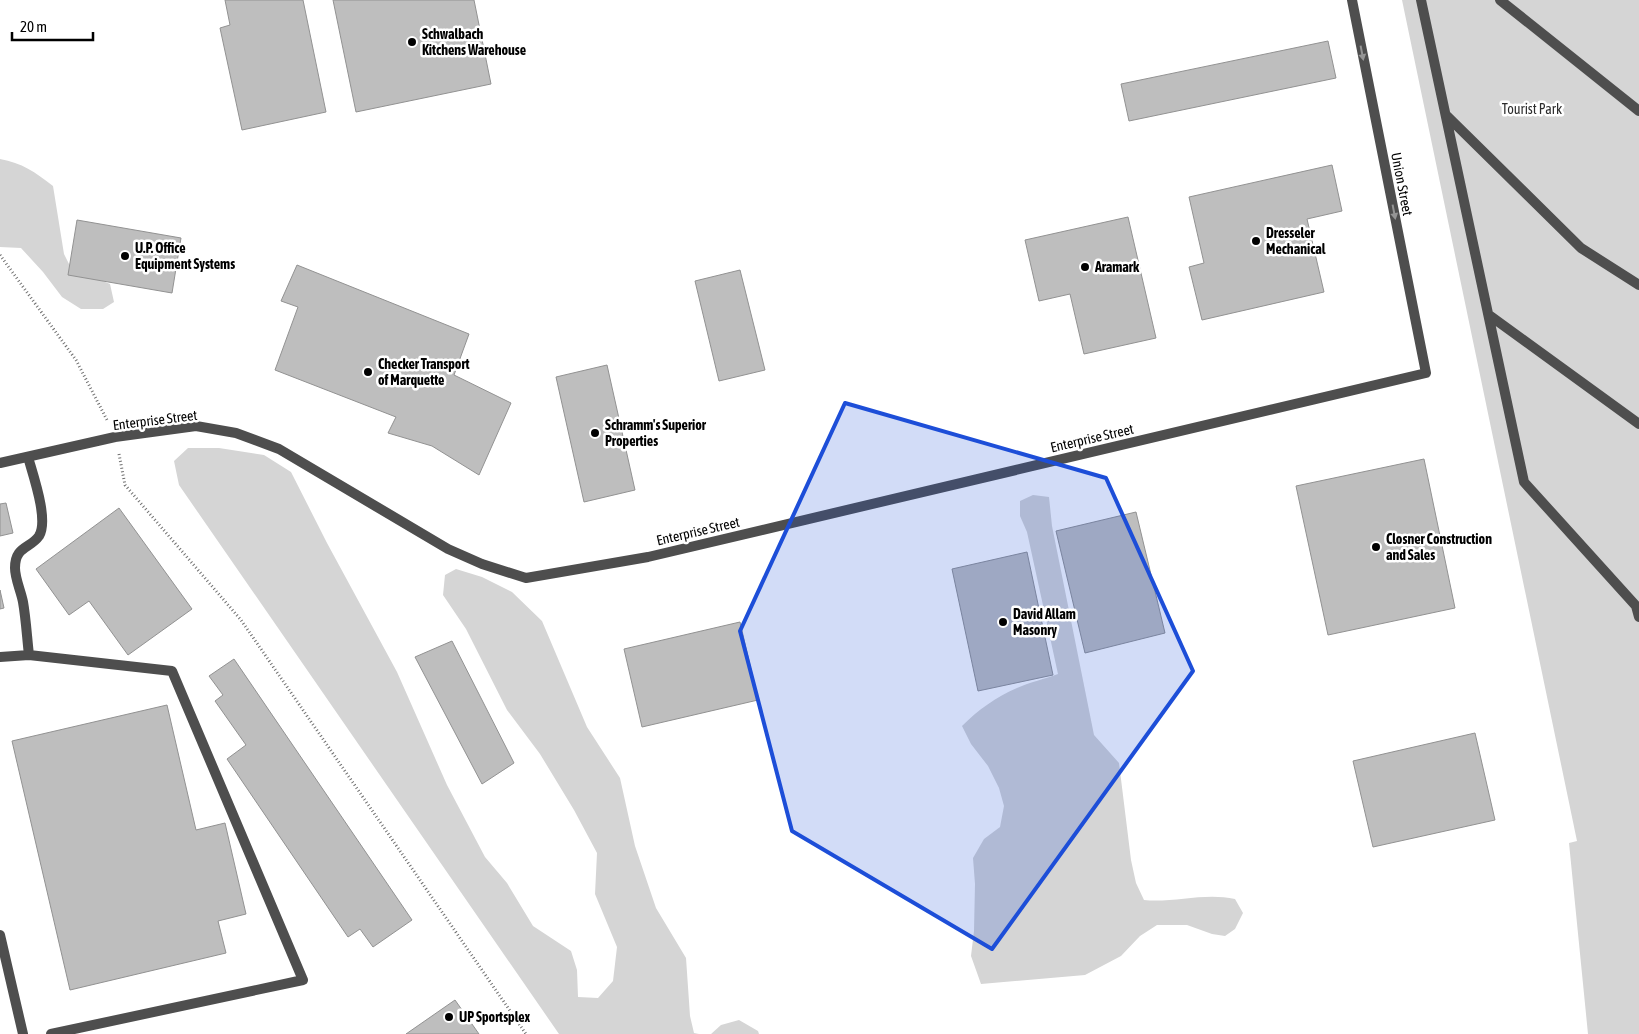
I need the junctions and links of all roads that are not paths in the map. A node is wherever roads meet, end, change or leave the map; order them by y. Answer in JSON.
{"nodes":[{"id":1,"x":1421,"y":0,"type":"edge"},
{"id":2,"x":1500,"y":0,"type":"edge"},
{"id":3,"x":1352,"y":3,"type":"edge"},
{"id":4,"x":1639,"y":112,"type":"edge"},
{"id":5,"x":1445,"y":114,"type":"junction"},
{"id":6,"x":1639,"y":284,"type":"edge"},
{"id":7,"x":1489,"y":315,"type":"junction"},
{"id":8,"x":1426,"y":373,"type":"joint"},
{"id":9,"x":1639,"y":424,"type":"edge"},
{"id":10,"x":28,"y":457,"type":"junction"},
{"id":11,"x":0,"y":464,"type":"edge"},
{"id":12,"x":1638,"y":606,"type":"edge"},
{"id":13,"x":1639,"y":617,"type":"edge"},
{"id":14,"x":29,"y":655,"type":"junction"},
{"id":15,"x":0,"y":657,"type":"edge"},
{"id":16,"x":0,"y":936,"type":"edge"},
{"id":17,"x":23,"y":1034,"type":"edge"},
{"id":18,"x":51,"y":1034,"type":"edge"}],
"edges":[{"from":1,"to":5,"type":"street"},
{"from":2,"to":4,"type":"street"},
{"from":3,"to":8,"type":"street","name":"Union Street","one_way":true},
{"from":5,"to":6,"type":"street"},
{"from":5,"to":7,"type":"street"},
{"from":7,"to":9,"type":"street"},
{"from":7,"to":12,"type":"street"},
{"from":8,"to":10,"type":"street","name":"Enterprise Street"},
{"from":10,"to":11,"type":"street","name":"Enterprise Street"},
{"from":10,"to":14,"type":"street"},
{"from":12,"to":13,"type":"street"},
{"from":14,"to":15,"type":"street"},
{"from":14,"to":18,"type":"street"},
{"from":16,"to":17,"type":"street"}]}
